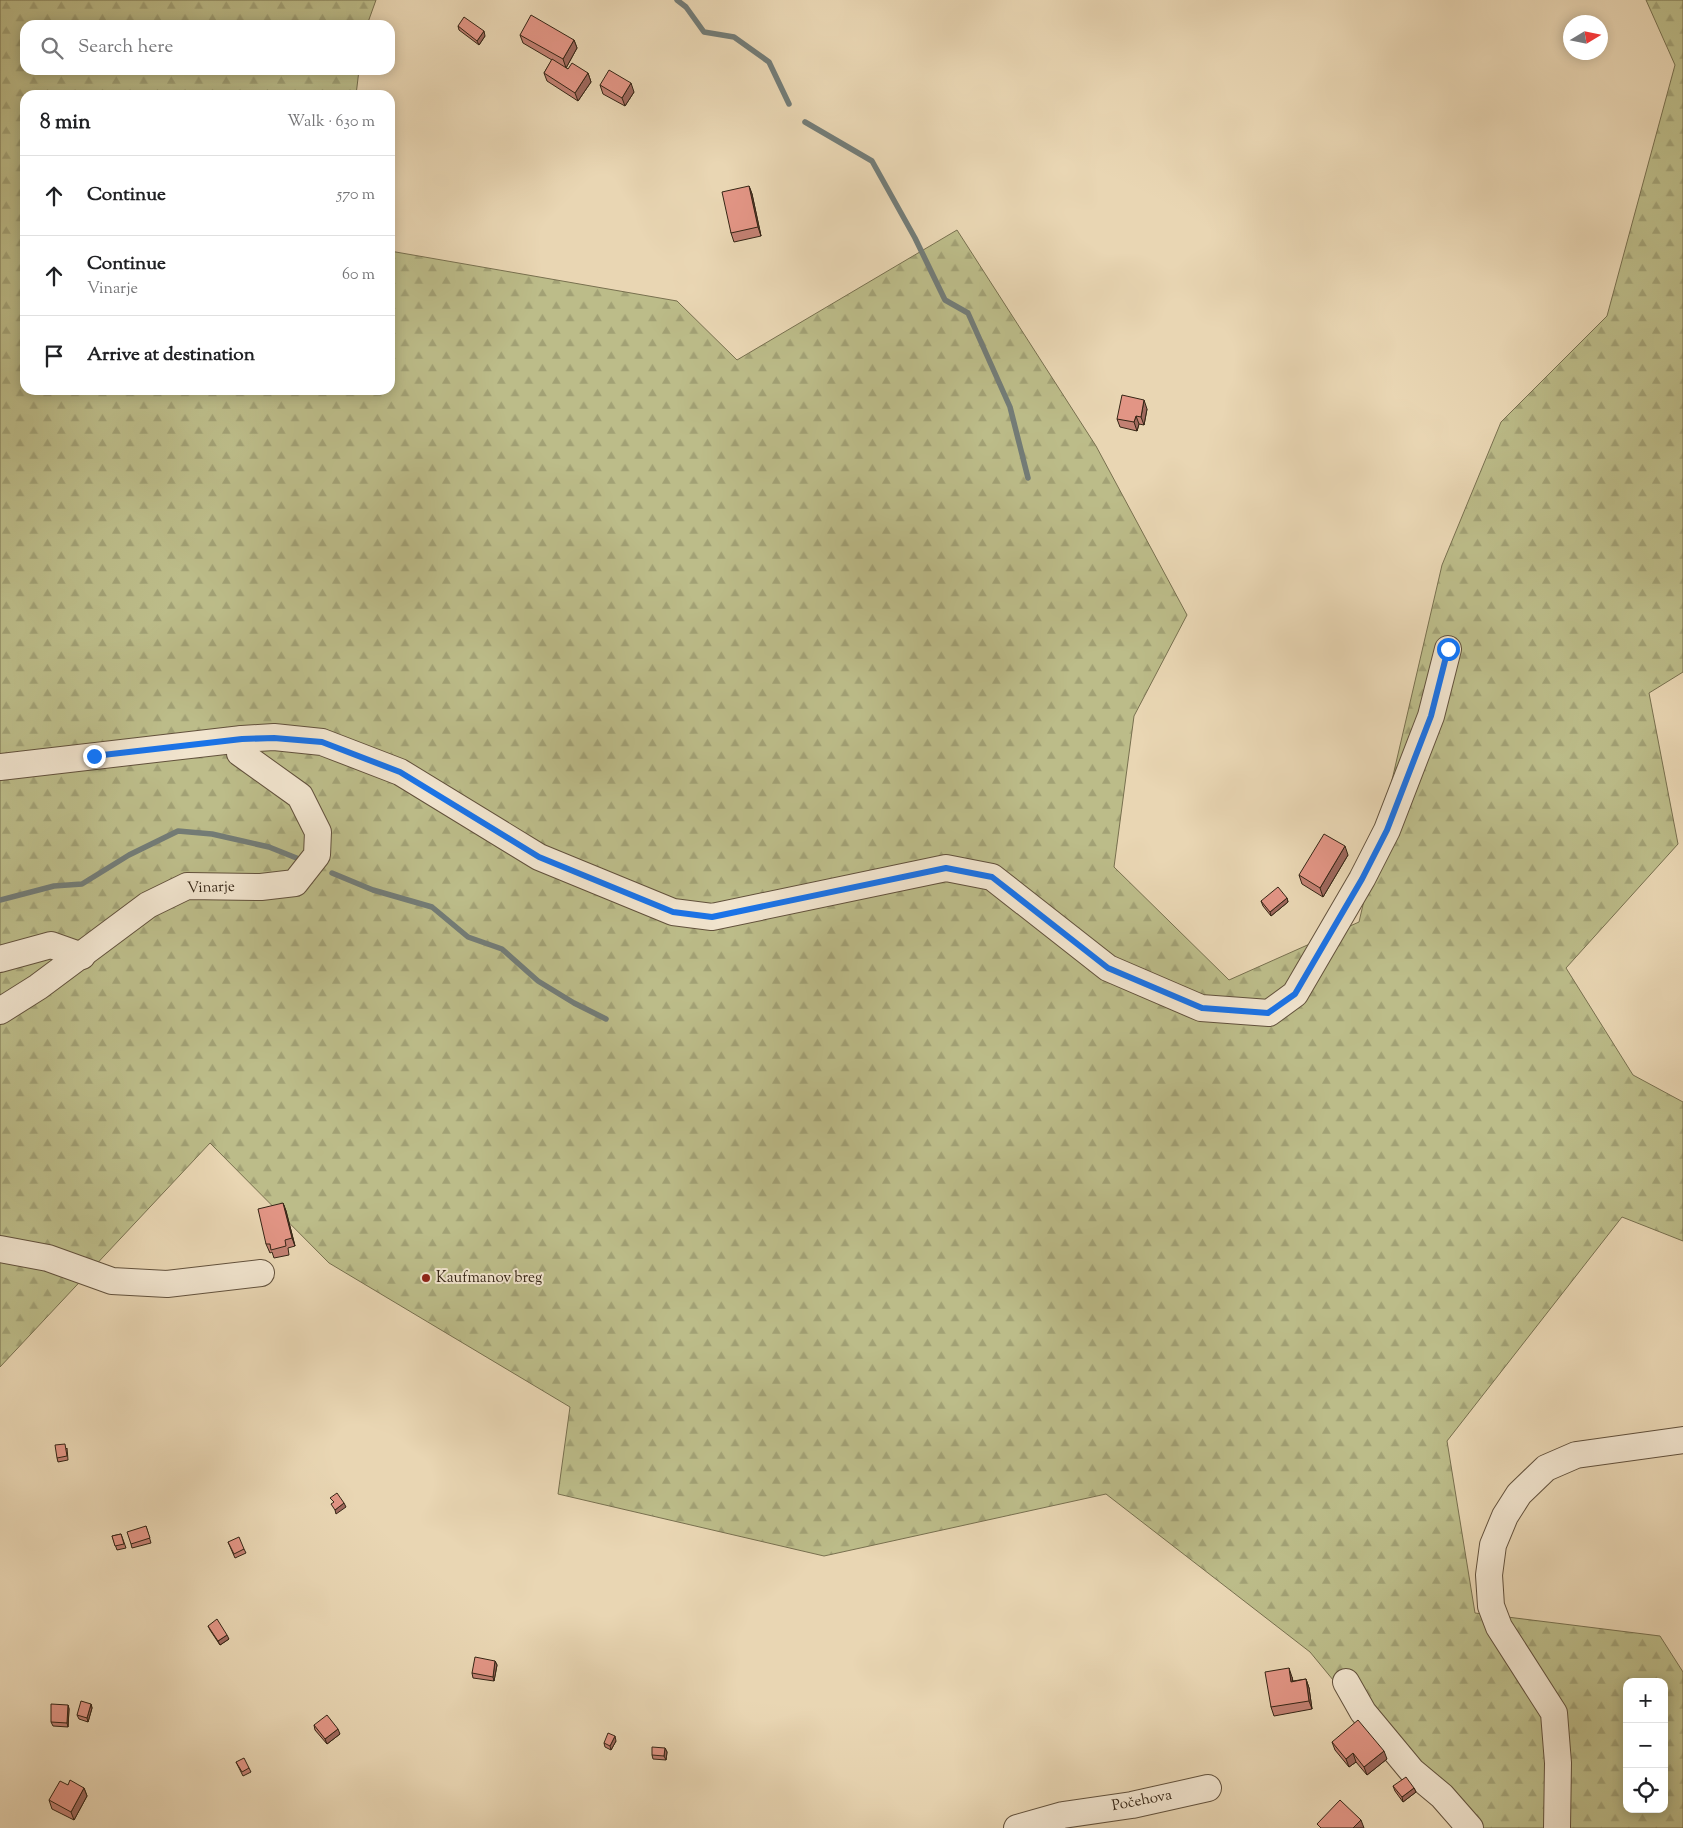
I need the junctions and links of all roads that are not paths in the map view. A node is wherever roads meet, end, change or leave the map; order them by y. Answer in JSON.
{"nodes":[{"id":1,"x":1448,"y":649,"type":"dead end"},
{"id":2,"x":242,"y":739,"type":"junction"},
{"id":3,"x":0,"y":767,"type":"edge"},
{"id":4,"x":82,"y":956,"type":"junction"},
{"id":5,"x":0,"y":959,"type":"edge"},
{"id":6,"x":0,"y":1011,"type":"edge"},
{"id":7,"x":0,"y":1249,"type":"edge"},
{"id":8,"x":261,"y":1273,"type":"dead end"},
{"id":9,"x":1683,"y":1440,"type":"edge"},
{"id":10,"x":1346,"y":1682,"type":"dead end"},
{"id":11,"x":1208,"y":1788,"type":"dead end"},
{"id":12,"x":1017,"y":1828,"type":"edge"},
{"id":13,"x":1470,"y":1828,"type":"edge"},
{"id":14,"x":1557,"y":1828,"type":"edge"}],
"edges":[{"from":1,"to":2,"type":"street"},
{"from":2,"to":3,"type":"street"},
{"from":2,"to":4,"type":"street","name":"Vinarje"},
{"from":4,"to":5,"type":"street"},
{"from":4,"to":6,"type":"street","name":"Vinarje"},
{"from":7,"to":8,"type":"street"},
{"from":9,"to":14,"type":"street"},
{"from":10,"to":13,"type":"street"},
{"from":11,"to":12,"type":"street","name":"Počehova"}]}
